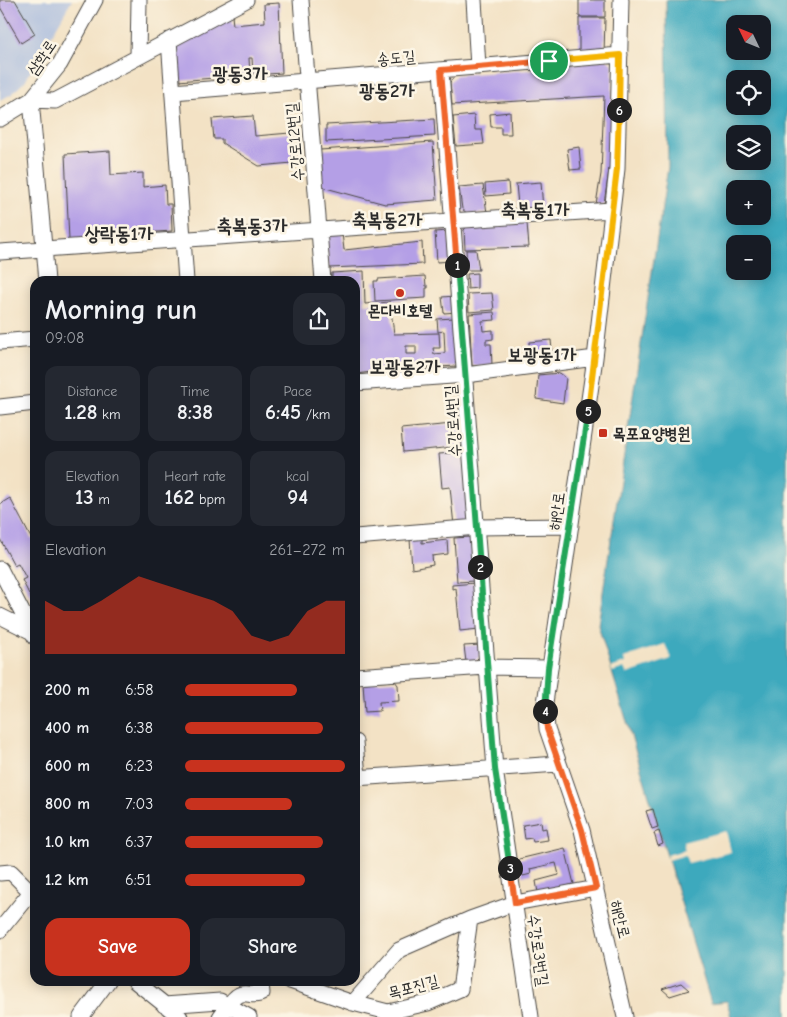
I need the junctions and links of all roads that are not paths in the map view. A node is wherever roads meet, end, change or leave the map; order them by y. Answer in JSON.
{"nodes":[{"id":1,"x":95,"y":0,"type":"edge"},
{"id":2,"x":139,"y":0,"type":"edge"},
{"id":3,"x":246,"y":0,"type":"edge"},
{"id":4,"x":301,"y":0,"type":"edge"},
{"id":5,"x":308,"y":0,"type":"edge"},
{"id":6,"x":474,"y":0,"type":"edge"},
{"id":7,"x":621,"y":0,"type":"edge"},
{"id":8,"x":302,"y":20,"type":"junction"},
{"id":9,"x":169,"y":40,"type":"junction"},
{"id":10,"x":620,"y":55,"type":"junction"},
{"id":11,"x":138,"y":56,"type":"junction"},
{"id":12,"x":478,"y":68,"type":"junction"},
{"id":13,"x":441,"y":70,"type":"junction"},
{"id":14,"x":307,"y":81,"type":"junction"},
{"id":15,"x":173,"y":92,"type":"junction"},
{"id":16,"x":31,"y":100,"type":"junction"},
{"id":17,"x":0,"y":119,"type":"edge"},
{"id":18,"x":611,"y":210,"type":"junction"},
{"id":19,"x":453,"y":221,"type":"junction"},
{"id":20,"x":319,"y":231,"type":"junction"},
{"id":21,"x":184,"y":241,"type":"junction"},
{"id":22,"x":45,"y":249,"type":"junction"},
{"id":23,"x":0,"y":252,"type":"edge"},
{"id":24,"x":47,"y":276,"type":"edge"},
{"id":25,"x":186,"y":276,"type":"edge"},
{"id":26,"x":323,"y":276,"type":"edge"},
{"id":27,"x":30,"y":339,"type":"edge"},
{"id":28,"x":0,"y":342,"type":"edge"},
{"id":29,"x":595,"y":358,"type":"junction"},
{"id":30,"x":466,"y":375,"type":"junction"},
{"id":31,"x":360,"y":383,"type":"edge"},
{"id":32,"x":30,"y":404,"type":"edge"},
{"id":33,"x":0,"y":407,"type":"edge"},
{"id":34,"x":571,"y":526,"type":"junction"},
{"id":35,"x":478,"y":527,"type":"junction"},
{"id":36,"x":360,"y":537,"type":"edge"},
{"id":37,"x":0,"y":569,"type":"edge"},
{"id":38,"x":0,"y":616,"type":"edge"},
{"id":39,"x":30,"y":626,"type":"edge"},
{"id":40,"x":30,"y":632,"type":"edge"},
{"id":41,"x":486,"y":667,"type":"junction"},
{"id":42,"x":548,"y":668,"type":"junction"},
{"id":43,"x":360,"y":676,"type":"edge"},
{"id":44,"x":558,"y":764,"type":"junction"},
{"id":45,"x":495,"y":769,"type":"junction"},
{"id":46,"x":360,"y":778,"type":"edge"},
{"id":47,"x":0,"y":873,"type":"edge"},
{"id":48,"x":30,"y":888,"type":"edge"},
{"id":49,"x":596,"y":888,"type":"junction"},
{"id":50,"x":30,"y":896,"type":"edge"},
{"id":51,"x":515,"y":903,"type":"junction"},
{"id":52,"x":470,"y":919,"type":"junction"},
{"id":53,"x":0,"y":930,"type":"edge"},
{"id":54,"x":104,"y":986,"type":"edge"},
{"id":55,"x":141,"y":986,"type":"edge"},
{"id":56,"x":261,"y":986,"type":"edge"},
{"id":57,"x":304,"y":986,"type":"edge"},
{"id":58,"x":353,"y":1003,"type":"junction"},
{"id":59,"x":164,"y":1005,"type":"junction"},
{"id":60,"x":230,"y":1005,"type":"junction"},
{"id":61,"x":80,"y":1017,"type":"edge"},
{"id":62,"x":180,"y":1017,"type":"edge"},
{"id":63,"x":220,"y":1017,"type":"edge"},
{"id":64,"x":249,"y":1017,"type":"edge"},
{"id":65,"x":531,"y":1017,"type":"edge"},
{"id":66,"x":626,"y":1017,"type":"edge"}],
"edges":[{"from":1,"to":16,"type":"street","name":"삼학로"},
{"from":2,"to":11,"type":"street"},
{"from":3,"to":9,"type":"street"},
{"from":4,"to":8,"type":"street","name":"수강로12번길"},
{"from":5,"to":8,"type":"street"},
{"from":6,"to":12,"type":"street"},
{"from":7,"to":10,"type":"street","name":"해안로"},
{"from":8,"to":14,"type":"street","name":"수강로12번길"},
{"from":9,"to":11,"type":"street"},
{"from":9,"to":15,"type":"street"},
{"from":10,"to":12,"type":"street","name":"송도길"},
{"from":10,"to":18,"type":"street","name":"해안로"},
{"from":11,"to":16,"type":"street"},
{"from":12,"to":13,"type":"street","name":"송도길"},
{"from":13,"to":14,"type":"street","name":"송도길"},
{"from":13,"to":19,"type":"street","name":"수강로4번길"},
{"from":14,"to":15,"type":"street","name":"송도길"},
{"from":14,"to":20,"type":"street","name":"수강로12번길"},
{"from":15,"to":21,"type":"street"},
{"from":16,"to":17,"type":"street","name":"삼학로"},
{"from":16,"to":22,"type":"street"},
{"from":18,"to":19,"type":"street"},
{"from":18,"to":29,"type":"street","name":"해안로"},
{"from":19,"to":20,"type":"street"},
{"from":19,"to":30,"type":"street","name":"수강로4번길"},
{"from":20,"to":21,"type":"street"},
{"from":20,"to":26,"type":"street","name":"수강로12번길"},
{"from":21,"to":22,"type":"street"},
{"from":21,"to":25,"type":"street"},
{"from":22,"to":23,"type":"street"},
{"from":22,"to":24,"type":"street"},
{"from":27,"to":28,"type":"street"},
{"from":29,"to":30,"type":"street"},
{"from":29,"to":34,"type":"street","name":"해안로"},
{"from":30,"to":31,"type":"street"},
{"from":30,"to":35,"type":"street","name":"수강로4번길"},
{"from":32,"to":33,"type":"street"},
{"from":34,"to":35,"type":"street"},
{"from":34,"to":42,"type":"street","name":"해안로"},
{"from":35,"to":36,"type":"street"},
{"from":35,"to":41,"type":"street","name":"수강로4번길"},
{"from":37,"to":39,"type":"street"},
{"from":38,"to":40,"type":"street"},
{"from":41,"to":42,"type":"street"},
{"from":41,"to":43,"type":"street"},
{"from":41,"to":45,"type":"street","name":"수강로4번길"},
{"from":42,"to":44,"type":"street","name":"해안로"},
{"from":44,"to":45,"type":"street"},
{"from":44,"to":49,"type":"street","name":"해안로"},
{"from":45,"to":46,"type":"street"},
{"from":45,"to":51,"type":"street","name":"수강로3번길"},
{"from":47,"to":48,"type":"street"},
{"from":49,"to":51,"type":"street"},
{"from":49,"to":66,"type":"street","name":"해안로"},
{"from":50,"to":53,"type":"street"},
{"from":51,"to":52,"type":"street"},
{"from":51,"to":65,"type":"street","name":"수강로3번길"},
{"from":52,"to":58,"type":"street"},
{"from":52,"to":58,"type":"street","name":"목포진길"},
{"from":54,"to":61,"type":"street"},
{"from":55,"to":59,"type":"street"},
{"from":56,"to":60,"type":"street"},
{"from":57,"to":58,"type":"street","name":"목포진길"},
{"from":59,"to":60,"type":"street"},
{"from":59,"to":62,"type":"street"},
{"from":60,"to":63,"type":"street"},
{"from":60,"to":64,"type":"street"}]}
